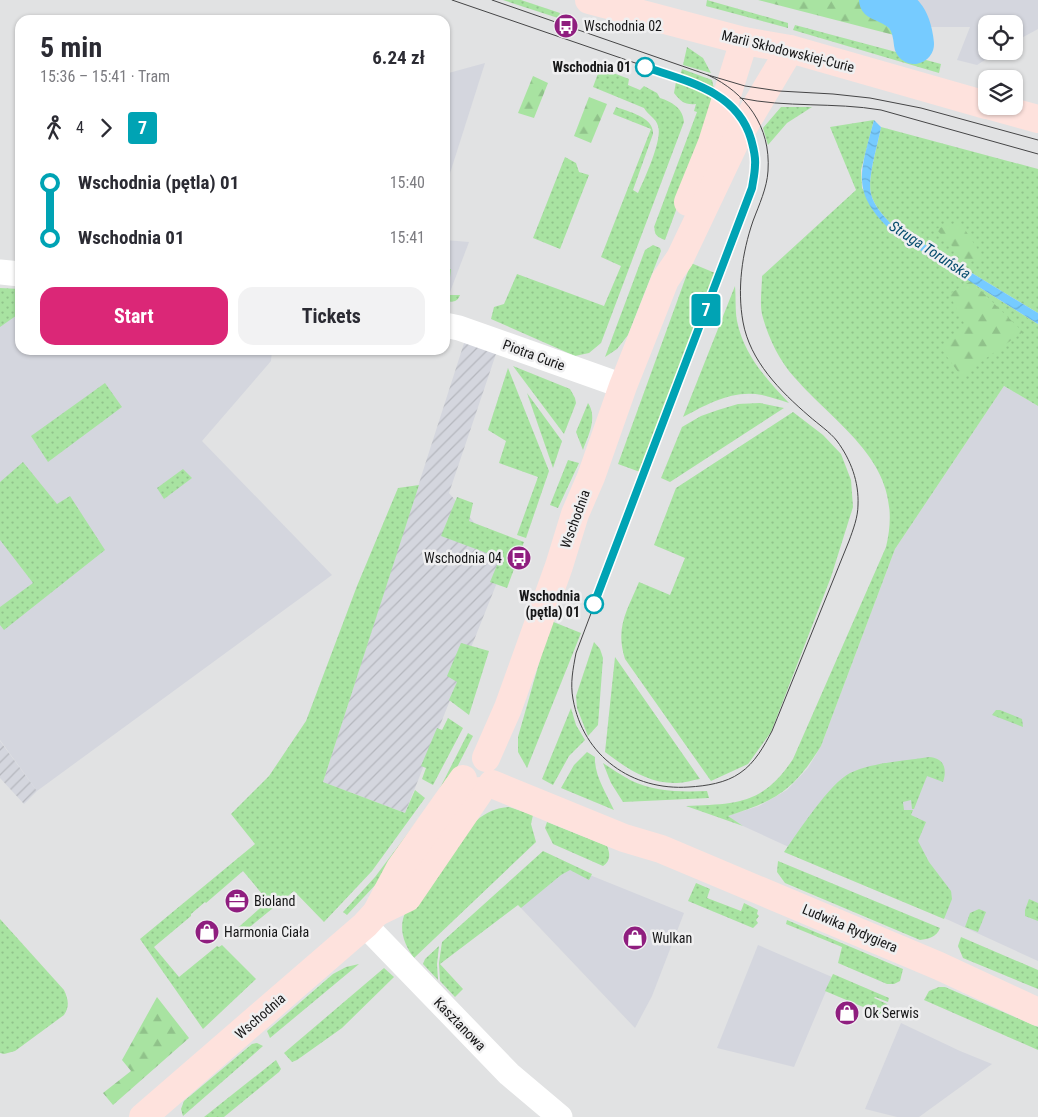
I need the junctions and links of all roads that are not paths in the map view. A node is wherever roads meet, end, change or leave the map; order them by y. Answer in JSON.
{"nodes":[{"id":1,"x":589,"y":0,"type":"edge"},
{"id":2,"x":744,"y":41,"type":"junction"},
{"id":3,"x":790,"y":49,"type":"junction"},
{"id":4,"x":978,"y":103,"type":"edge"},
{"id":5,"x":1021,"y":115,"type":"edge"},
{"id":6,"x":1038,"y":120,"type":"edge"},
{"id":7,"x":0,"y":272,"type":"edge"},
{"id":8,"x":15,"y":274,"type":"edge"},
{"id":9,"x":665,"y":280,"type":"junction"},
{"id":10,"x":450,"y":326,"type":"edge"},
{"id":11,"x":623,"y":386,"type":"junction"},
{"id":12,"x":483,"y":776,"type":"junction"},
{"id":13,"x":371,"y":919,"type":"junction"},
{"id":14,"x":1038,"y":1012,"type":"edge"},
{"id":15,"x":143,"y":1117,"type":"edge"},
{"id":16,"x":560,"y":1117,"type":"edge"}],
"edges":[{"from":1,"to":2,"type":"street","name":"Marii Skłodowskiej-Curie"},
{"from":2,"to":3,"type":"street","name":"Marii Skłodowskiej-Curie"},
{"from":2,"to":9,"type":"street","name":"Wschodnia"},
{"from":3,"to":4,"type":"street","name":"Marii Skłodowskiej-Curie"},
{"from":3,"to":9,"type":"street","name":"Wschodnia"},
{"from":5,"to":6,"type":"street"},
{"from":7,"to":8,"type":"street"},
{"from":9,"to":11,"type":"street","name":"Wschodnia"},
{"from":10,"to":11,"type":"street","name":"Piotra Curie"},
{"from":11,"to":12,"type":"street","name":"Wschodnia"},
{"from":12,"to":13,"type":"street","name":"Wschodnia"},
{"from":12,"to":14,"type":"street","name":"Ludwika Rydygiera"},
{"from":13,"to":15,"type":"street","name":"Wschodnia"},
{"from":13,"to":16,"type":"street","name":"Kasztanowa"}]}
